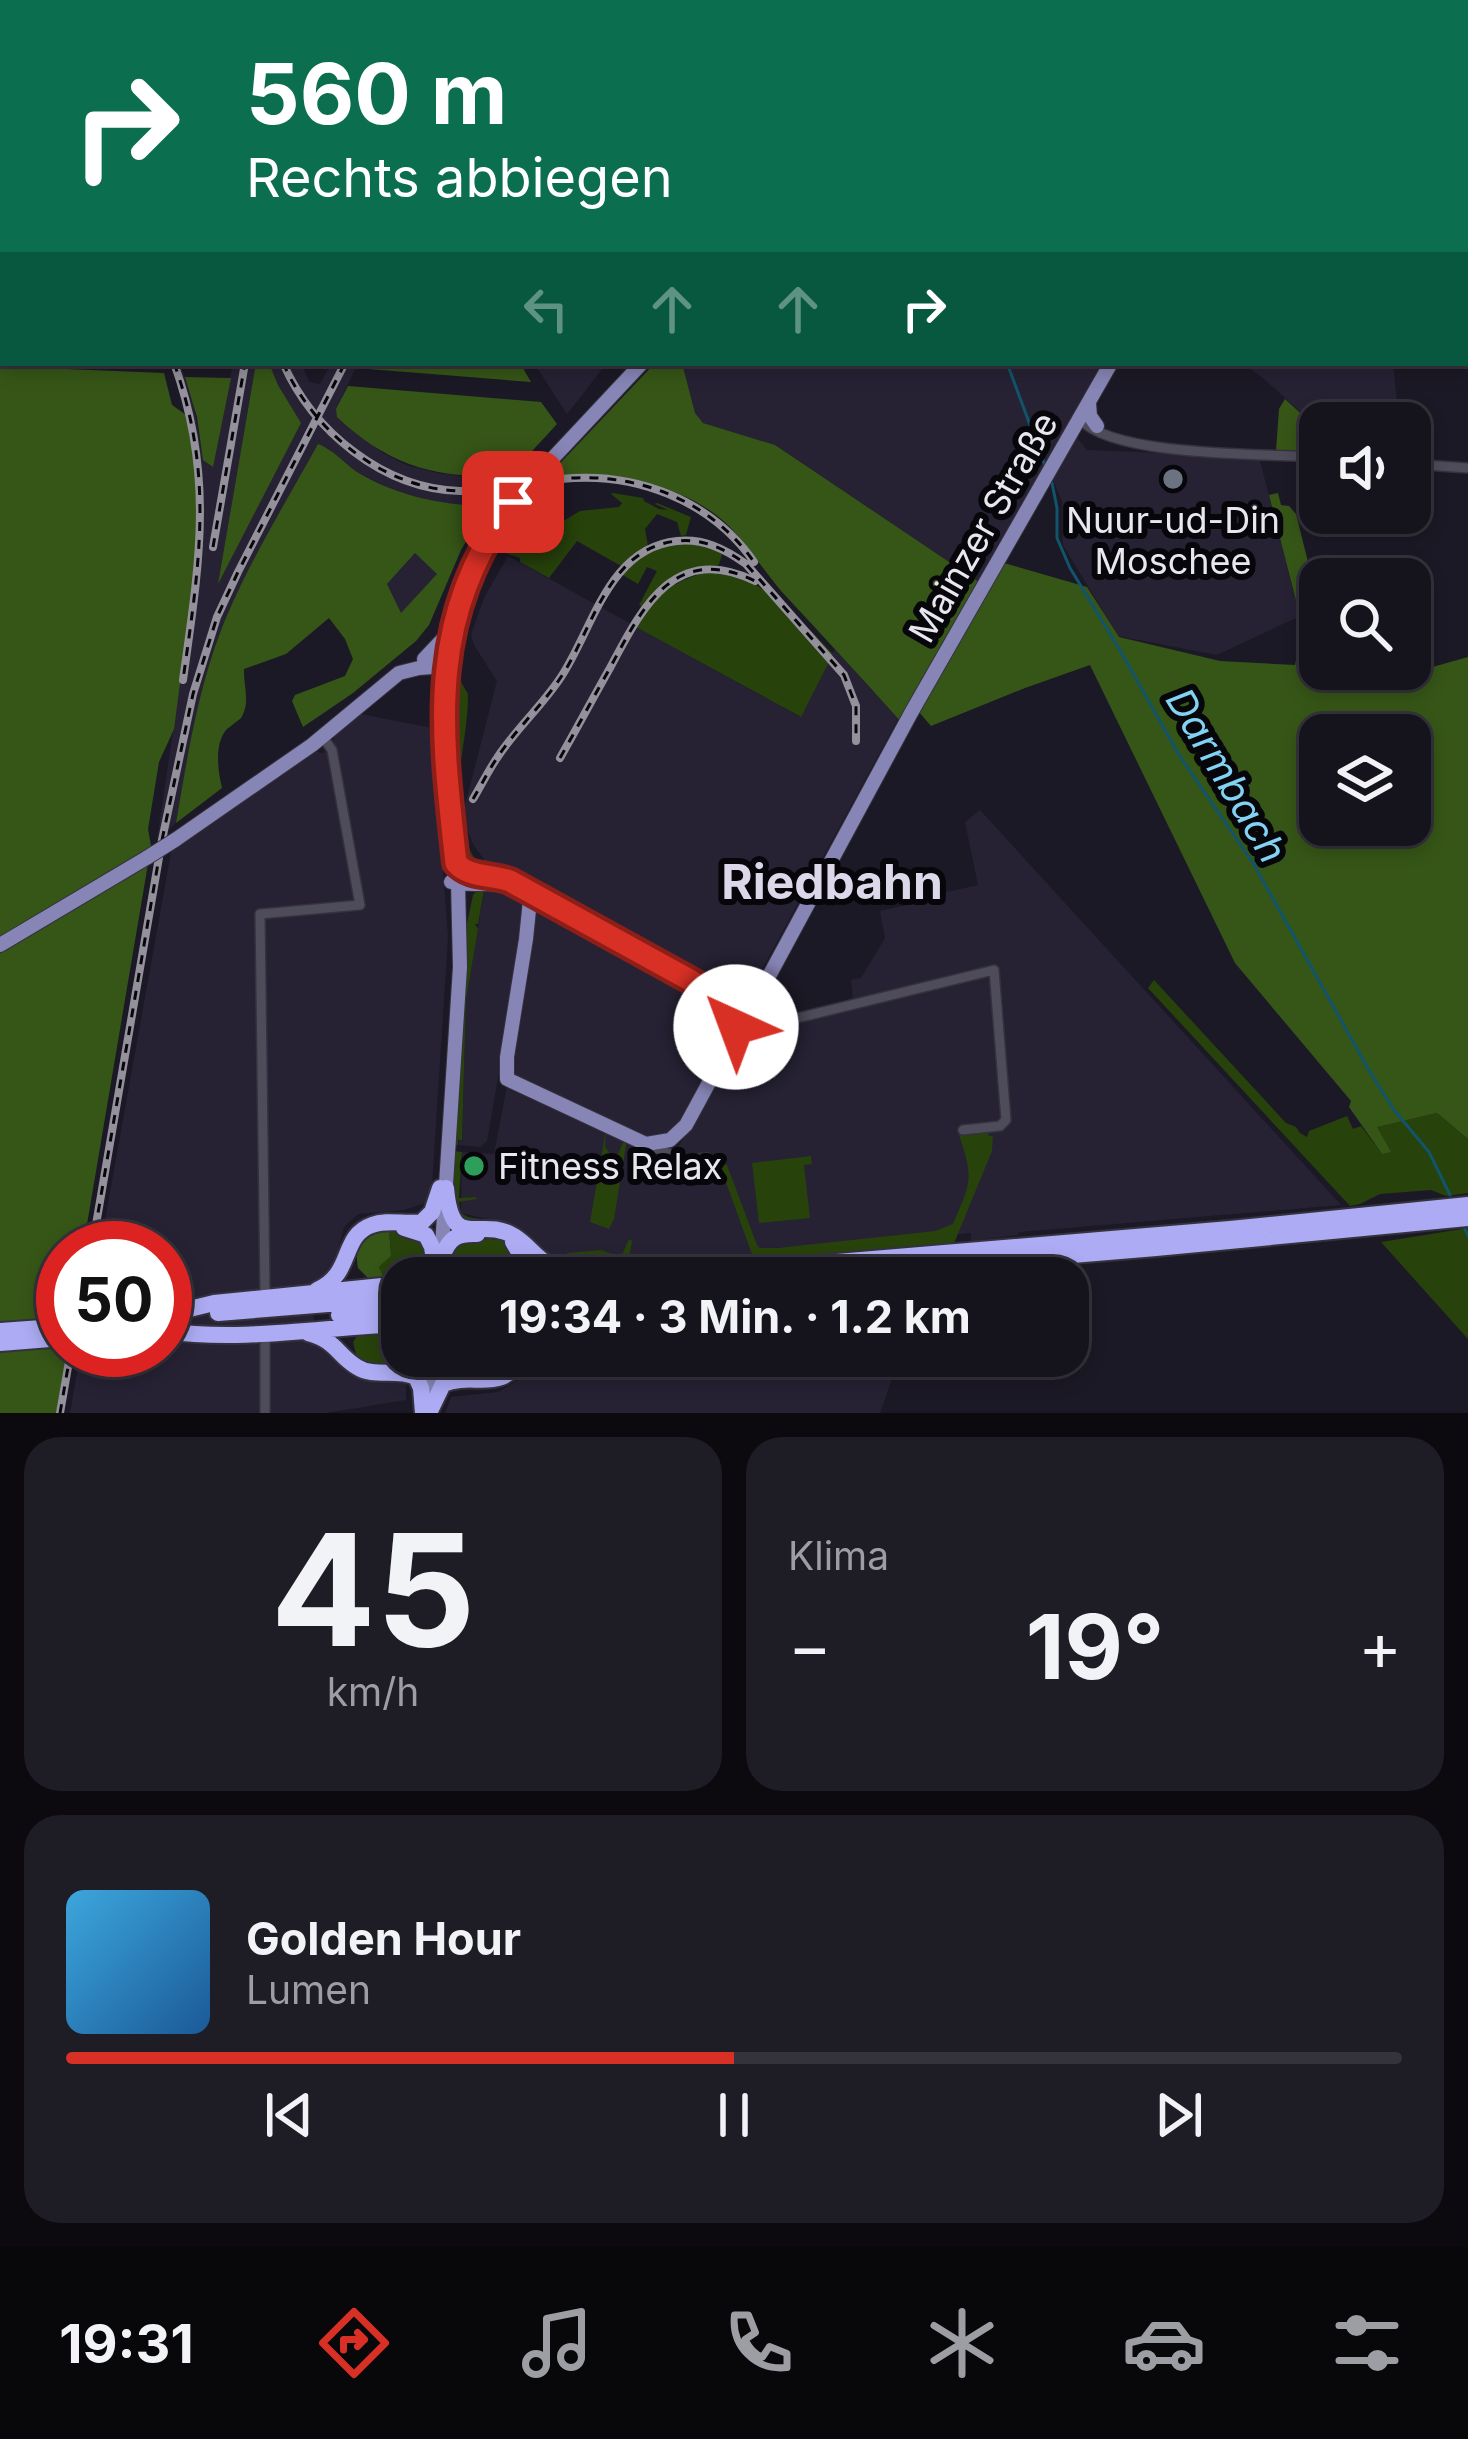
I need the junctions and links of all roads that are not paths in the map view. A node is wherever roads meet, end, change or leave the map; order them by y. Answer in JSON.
{"nodes":[{"id":1,"x":635,"y":366,"type":"edge"},
{"id":2,"x":635,"y":366,"type":"edge"},
{"id":3,"x":1109,"y":366,"type":"edge"},
{"id":4,"x":1089,"y":425,"type":"junction"},
{"id":5,"x":1299,"y":456,"type":"edge"},
{"id":6,"x":1431,"y":465,"type":"edge"},
{"id":7,"x":1468,"y":468,"type":"edge"},
{"id":8,"x":436,"y":664,"type":"junction"},
{"id":9,"x":322,"y":743,"type":"junction"},
{"id":10,"x":456,"y":877,"type":"junction"},
{"id":11,"x":482,"y":878,"type":"junction"},
{"id":12,"x":548,"y":903,"type":"junction"},
{"id":13,"x":461,"y":937,"type":"junction"},
{"id":14,"x":526,"y":939,"type":"junction"},
{"id":15,"x":0,"y":945,"type":"edge"},
{"id":16,"x":726,"y":1000,"type":"junction"},
{"id":17,"x":756,"y":1000,"type":"junction"},
{"id":18,"x":731,"y":1042,"type":"junction"},
{"id":19,"x":686,"y":1125,"type":"junction"},
{"id":20,"x":963,"y":1130,"type":"dead end"},
{"id":21,"x":446,"y":1147,"type":"junction"},
{"id":22,"x":653,"y":1147,"type":"junction"},
{"id":23,"x":673,"y":1156,"type":"junction"},
{"id":24,"x":707,"y":1158,"type":"dead end"},
{"id":25,"x":443,"y":1188,"type":"junction"},
{"id":26,"x":1468,"y":1205,"type":"edge"},
{"id":27,"x":1468,"y":1218,"type":"edge"},
{"id":28,"x":434,"y":1257,"type":"edge"},
{"id":29,"x":438,"y":1257,"type":"edge"},
{"id":30,"x":442,"y":1257,"type":"edge"},
{"id":31,"x":519,"y":1257,"type":"edge"},
{"id":32,"x":538,"y":1257,"type":"edge"},
{"id":33,"x":901,"y":1257,"type":"edge"},
{"id":34,"x":1047,"y":1257,"type":"edge"},
{"id":35,"x":381,"y":1285,"type":"edge"},
{"id":36,"x":381,"y":1290,"type":"edge"},
{"id":37,"x":381,"y":1291,"type":"edge"},
{"id":38,"x":265,"y":1293,"type":"dead end"},
{"id":39,"x":289,"y":1295,"type":"junction"},
{"id":40,"x":192,"y":1309,"type":"edge"},
{"id":41,"x":381,"y":1312,"type":"edge"},
{"id":42,"x":192,"y":1314,"type":"edge"},
{"id":43,"x":381,"y":1325,"type":"edge"},
{"id":44,"x":381,"y":1326,"type":"edge"},
{"id":45,"x":192,"y":1328,"type":"edge"},
{"id":46,"x":36,"y":1329,"type":"edge"},
{"id":47,"x":0,"y":1331,"type":"edge"},
{"id":48,"x":192,"y":1334,"type":"edge"},
{"id":49,"x":271,"y":1335,"type":"junction"},
{"id":50,"x":36,"y":1340,"type":"edge"},
{"id":51,"x":0,"y":1343,"type":"edge"},
{"id":52,"x":381,"y":1367,"type":"edge"},
{"id":53,"x":429,"y":1377,"type":"edge"},
{"id":54,"x":502,"y":1377,"type":"edge"},
{"id":55,"x":266,"y":1413,"type":"edge"},
{"id":56,"x":426,"y":1413,"type":"edge"}],
"edges":[{"from":1,"to":8,"type":"main road"},
{"from":2,"to":8,"type":"main road"},
{"from":3,"to":4,"type":"main road","name":"Mainzer Straße"},
{"from":4,"to":5,"type":"street"},
{"from":4,"to":17,"type":"main road","name":"Mainzer Straße"},
{"from":6,"to":7,"type":"street"},
{"from":8,"to":9,"type":"main road"},
{"from":8,"to":9,"type":"main road"},
{"from":8,"to":10,"type":"main road"},
{"from":9,"to":15,"type":"main road","bridge":true},
{"from":9,"to":38,"type":"street"},
{"from":10,"to":11,"type":"main road"},
{"from":10,"to":13,"type":"main road"},
{"from":10,"to":21,"type":"main road"},
{"from":11,"to":12,"type":"main road"},
{"from":11,"to":13,"type":"main road"},
{"from":11,"to":14,"type":"main road"},
{"from":12,"to":14,"type":"main road"},
{"from":12,"to":16,"type":"main road"},
{"from":13,"to":21,"type":"main road"},
{"from":14,"to":22,"type":"main road"},
{"from":16,"to":17,"type":"main road"},
{"from":16,"to":17,"type":"main road"},
{"from":16,"to":18,"type":"main road"},
{"from":17,"to":18,"type":"main road","name":"Mainzer Straße"},
{"from":17,"to":20,"type":"street"},
{"from":18,"to":19,"type":"main road","name":"Mainzer Straße"},
{"from":19,"to":22,"type":"main road"},
{"from":19,"to":23,"type":"street"},
{"from":21,"to":25,"type":"main road"},
{"from":22,"to":23,"type":"street"},
{"from":23,"to":24,"type":"street"},
{"from":25,"to":29,"type":"main road"},
{"from":25,"to":32,"type":"highway"},
{"from":25,"to":39,"type":"highway"},
{"from":26,"to":33,"type":"highway"},
{"from":27,"to":34,"type":"highway"},
{"from":28,"to":35,"type":"highway"},
{"from":30,"to":31,"type":"highway"},
{"from":36,"to":39,"type":"highway"},
{"from":37,"to":42,"type":"highway"},
{"from":39,"to":40,"type":"highway"},
{"from":41,"to":45,"type":"highway"},
{"from":43,"to":49,"type":"highway"},
{"from":44,"to":52,"type":"highway"},
{"from":46,"to":47,"type":"highway"},
{"from":48,"to":49,"type":"highway"},
{"from":49,"to":55,"type":"street"},
{"from":49,"to":56,"type":"highway"},
{"from":50,"to":51,"type":"highway"},
{"from":53,"to":56,"type":"main road"},
{"from":54,"to":56,"type":"highway"}]}
